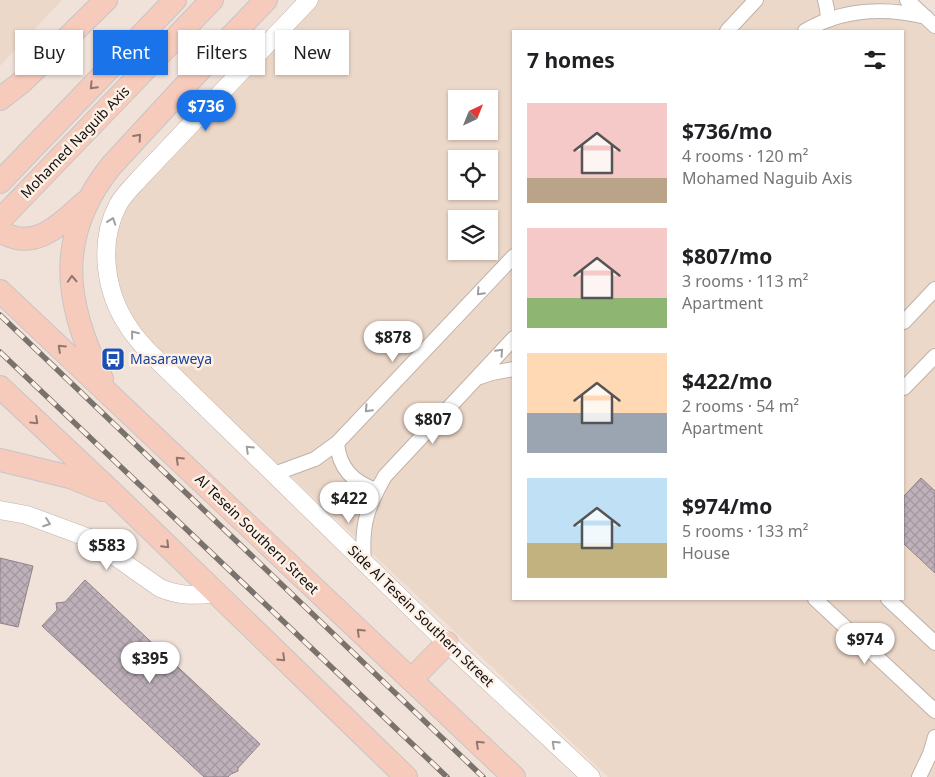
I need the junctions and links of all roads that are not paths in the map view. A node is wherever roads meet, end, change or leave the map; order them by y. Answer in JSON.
{"nodes":[{"id":1,"x":106,"y":0,"type":"edge"},
{"id":2,"x":175,"y":0,"type":"edge"},
{"id":3,"x":212,"y":0,"type":"edge"},
{"id":4,"x":251,"y":0,"type":"edge"},
{"id":5,"x":266,"y":0,"type":"edge"},
{"id":6,"x":309,"y":0,"type":"edge"},
{"id":7,"x":756,"y":0,"type":"edge"},
{"id":8,"x":825,"y":0,"type":"edge"},
{"id":9,"x":907,"y":0,"type":"edge"},
{"id":10,"x":828,"y":20,"type":"junction"},
{"id":11,"x":930,"y":22,"type":"edge"},
{"id":12,"x":231,"y":30,"type":"edge"},
{"id":13,"x":237,"y":30,"type":"edge"},
{"id":14,"x":728,"y":30,"type":"edge"},
{"id":15,"x":807,"y":30,"type":"edge"},
{"id":16,"x":194,"y":75,"type":"edge"},
{"id":17,"x":0,"y":99,"type":"edge"},
{"id":18,"x":0,"y":182,"type":"edge"},
{"id":19,"x":88,"y":200,"type":"junction"},
{"id":20,"x":0,"y":220,"type":"edge"},
{"id":21,"x":0,"y":231,"type":"edge"},
{"id":22,"x":512,"y":258,"type":"edge"},
{"id":23,"x":935,"y":289,"type":"edge"},
{"id":24,"x":0,"y":290,"type":"edge"},
{"id":25,"x":904,"y":322,"type":"edge"},
{"id":26,"x":512,"y":340,"type":"edge"},
{"id":27,"x":935,"y":356,"type":"edge"},
{"id":28,"x":512,"y":369,"type":"edge"},
{"id":29,"x":935,"y":370,"type":"edge"},
{"id":30,"x":476,"y":378,"type":"junction"},
{"id":31,"x":907,"y":385,"type":"edge"},
{"id":32,"x":0,"y":387,"type":"edge"},
{"id":33,"x":108,"y":391,"type":"junction"},
{"id":34,"x":337,"y":443,"type":"junction"},
{"id":35,"x":0,"y":460,"type":"edge"},
{"id":36,"x":274,"y":474,"type":"junction"},
{"id":37,"x":376,"y":490,"type":"junction"},
{"id":38,"x":116,"y":496,"type":"junction"},
{"id":39,"x":0,"y":510,"type":"edge"},
{"id":40,"x":364,"y":561,"type":"junction"},
{"id":41,"x":215,"y":593,"type":"junction"},
{"id":42,"x":816,"y":600,"type":"edge"},
{"id":43,"x":889,"y":600,"type":"edge"},
{"id":44,"x":447,"y":643,"type":"junction"},
{"id":45,"x":935,"y":643,"type":"edge"},
{"id":46,"x":411,"y":680,"type":"junction"},
{"id":47,"x":935,"y":711,"type":"edge"},
{"id":48,"x":935,"y":737,"type":"edge"},
{"id":49,"x":406,"y":777,"type":"edge"},
{"id":50,"x":514,"y":777,"type":"edge"},
{"id":51,"x":591,"y":777,"type":"edge"},
{"id":52,"x":919,"y":777,"type":"edge"}],
"edges":[{"from":1,"to":17,"type":"main road"},
{"from":2,"to":18,"type":"main road","name":"Mohamed Naguib Axis","one_way":true},
{"from":3,"to":20,"type":"main road","name":"Mohamed Naguib Axis"},
{"from":4,"to":12,"type":"main road"},
{"from":5,"to":13,"type":"main road"},
{"from":36,"to":6,"type":"street","name":"Side Al Tesein Southern Street","one_way":true},
{"from":7,"to":14,"type":"street"},
{"from":8,"to":10,"type":"street"},
{"from":9,"to":11,"type":"street"},
{"from":10,"to":11,"type":"street"},
{"from":10,"to":15,"type":"street"},
{"from":19,"to":16,"type":"main road","one_way":true},
{"from":19,"to":21,"type":"main road"},
{"from":33,"to":19,"type":"main road","one_way":true},
{"from":22,"to":34,"type":"street","one_way":true},
{"from":23,"to":25,"type":"street"},
{"from":33,"to":24,"type":"main road","name":"Al Tesein Southern Street","one_way":true},
{"from":30,"to":26,"type":"street","one_way":true},
{"from":27,"to":31,"type":"street"},
{"from":28,"to":30,"type":"street"},
{"from":29,"to":31,"type":"street"},
{"from":30,"to":37,"type":"street"},
{"from":32,"to":38,"type":"main road","one_way":true},
{"from":46,"to":33,"type":"main road","name":"Al Tesein Southern Street","one_way":true},
{"from":34,"to":36,"type":"street"},
{"from":34,"to":37,"type":"street"},
{"from":35,"to":38,"type":"main road"},
{"from":36,"to":40,"type":"street","name":"Side Al Tesein Southern Street"},
{"from":37,"to":40,"type":"street"},
{"from":38,"to":41,"type":"main road","one_way":true},
{"from":39,"to":41,"type":"street","one_way":true},
{"from":40,"to":44,"type":"street","name":"Side Al Tesein Southern Street"},
{"from":41,"to":49,"type":"main road","one_way":true},
{"from":42,"to":47,"type":"street"},
{"from":43,"to":45,"type":"street"},
{"from":44,"to":46,"type":"main road"},
{"from":51,"to":44,"type":"street","name":"Side Al Tesein Southern Street","one_way":true},
{"from":50,"to":46,"type":"main road","name":"Al Tesein Southern Street","one_way":true},
{"from":48,"to":52,"type":"street"}]}
